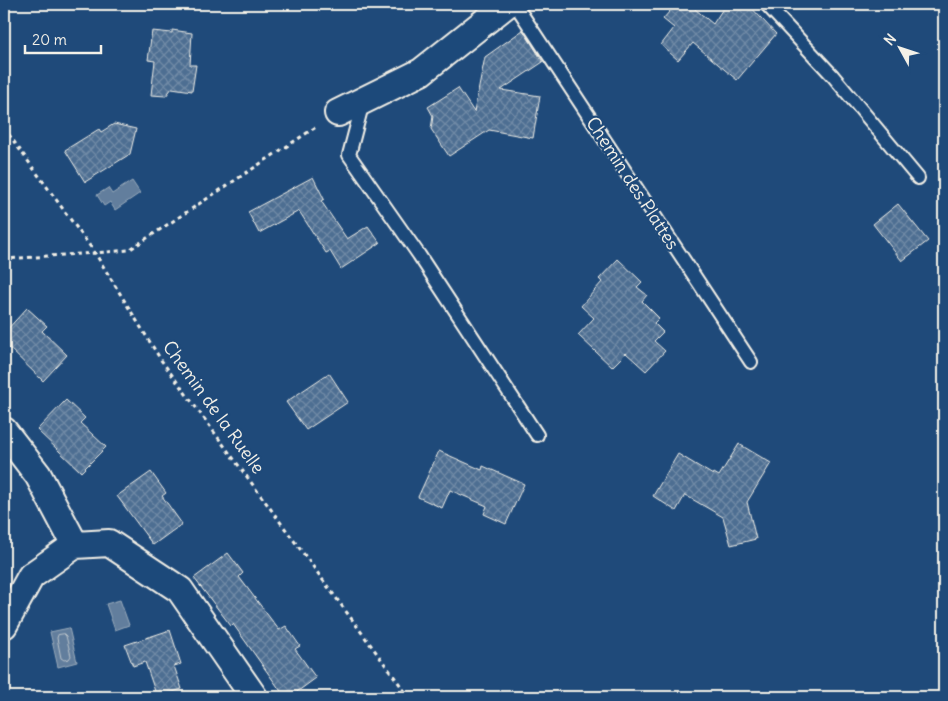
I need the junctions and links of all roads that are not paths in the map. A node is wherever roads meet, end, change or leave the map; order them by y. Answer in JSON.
{"nodes":[{"id":1,"x":507,"y":4,"type":"edge"},
{"id":2,"x":515,"y":4,"type":"edge"},
{"id":3,"x":766,"y":4,"type":"edge"},
{"id":4,"x":364,"y":100,"type":"junction"},
{"id":5,"x":338,"y":112,"type":"road end"},
{"id":6,"x":918,"y":178,"type":"dead end"},
{"id":7,"x":751,"y":362,"type":"dead end"},
{"id":8,"x":4,"y":431,"type":"edge"},
{"id":9,"x":537,"y":435,"type":"dead end"},
{"id":10,"x":76,"y":546,"type":"junction"},
{"id":11,"x":4,"y":625,"type":"edge"},
{"id":12,"x":254,"y":697,"type":"edge"}],
"edges":[{"from":1,"to":4,"type":"street"},
{"from":2,"to":7,"type":"lane","name":"Chemin des Plattes"},
{"from":3,"to":6,"type":"lane"},
{"from":4,"to":5,"type":"street"},
{"from":4,"to":9,"type":"lane"},
{"from":8,"to":10,"type":"street"},
{"from":10,"to":11,"type":"street"},
{"from":10,"to":12,"type":"street"}]}
